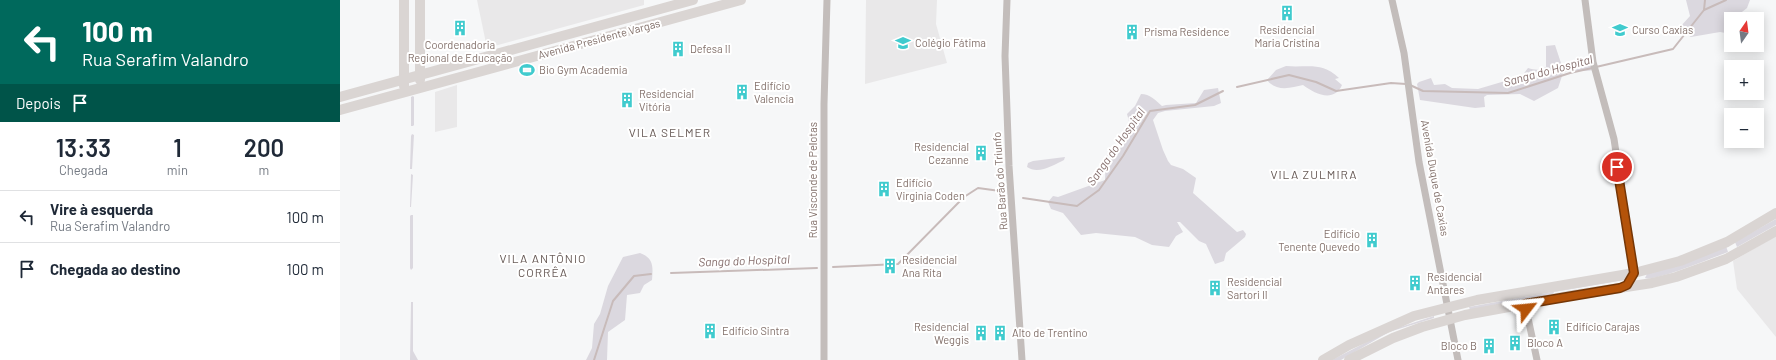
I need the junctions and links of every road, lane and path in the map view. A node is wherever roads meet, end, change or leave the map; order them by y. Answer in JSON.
{"nodes":[{"id":1,"x":404,"y":0,"type":"edge"},
{"id":2,"x":420,"y":0,"type":"edge"},
{"id":3,"x":694,"y":0,"type":"edge"},
{"id":4,"x":742,"y":0,"type":"edge"},
{"id":5,"x":827,"y":0,"type":"edge"},
{"id":6,"x":1007,"y":0,"type":"edge"},
{"id":7,"x":1392,"y":0,"type":"edge"},
{"id":8,"x":1585,"y":0,"type":"edge"},
{"id":9,"x":420,"y":75,"type":"junction"},
{"id":10,"x":404,"y":79,"type":"junction"},
{"id":11,"x":420,"y":88,"type":"junction"},
{"id":12,"x":404,"y":92,"type":"junction"},
{"id":13,"x":340,"y":97,"type":"edge"},
{"id":14,"x":340,"y":110,"type":"edge"},
{"id":15,"x":1776,"y":213,"type":"edge"},
{"id":16,"x":1776,"y":231,"type":"edge"},
{"id":17,"x":1634,"y":273,"type":"junction"},
{"id":18,"x":1620,"y":288,"type":"junction"},
{"id":19,"x":1525,"y":304,"type":"junction"},
{"id":20,"x":1447,"y":307,"type":"junction"},
{"id":21,"x":1450,"y":320,"type":"junction"},
{"id":22,"x":824,"y":360,"type":"edge"},
{"id":23,"x":1022,"y":360,"type":"edge"},
{"id":24,"x":1323,"y":360,"type":"edge"},
{"id":25,"x":1349,"y":360,"type":"edge"},
{"id":26,"x":1458,"y":360,"type":"edge"},
{"id":27,"x":1537,"y":360,"type":"edge"}],
"edges":[{"from":1,"to":10,"type":"main road"},
{"from":2,"to":9,"type":"main road"},
{"from":3,"to":9,"type":"main road","name":"Avenida Presidente Vargas"},
{"from":4,"to":11,"type":"main road","name":"Avenida Presidente Vargas"},
{"from":5,"to":22,"type":"street","name":"Rua Visconde de Pelotas"},
{"from":6,"to":23,"type":"street","name":"Rua Barão do Triunfo"},
{"from":7,"to":20,"type":"street","name":"Avenida Duque de Caxias"},
{"from":8,"to":17,"type":"street"},
{"from":9,"to":10,"type":"main road","name":"Avenida Presidente Vargas"},
{"from":9,"to":11,"type":"main road"},
{"from":10,"to":12,"type":"main road"},
{"from":10,"to":13,"type":"main road","name":"Avenida Presidente Vargas"},
{"from":11,"to":12,"type":"main road","name":"Avenida Presidente Vargas"},
{"from":12,"to":14,"type":"main road","name":"Avenida Presidente Vargas"},
{"from":15,"to":17,"type":"main road"},
{"from":16,"to":18,"type":"main road"},
{"from":17,"to":18,"type":"main road"},
{"from":17,"to":20,"type":"main road"},
{"from":18,"to":19,"type":"main road"},
{"from":19,"to":21,"type":"main road"},
{"from":19,"to":27,"type":"street"},
{"from":20,"to":21,"type":"street","name":"Avenida Duque de Caxias"},
{"from":20,"to":24,"type":"main road"},
{"from":21,"to":25,"type":"main road"},
{"from":21,"to":26,"type":"street","name":"Avenida Duque de Caxias"}]}
